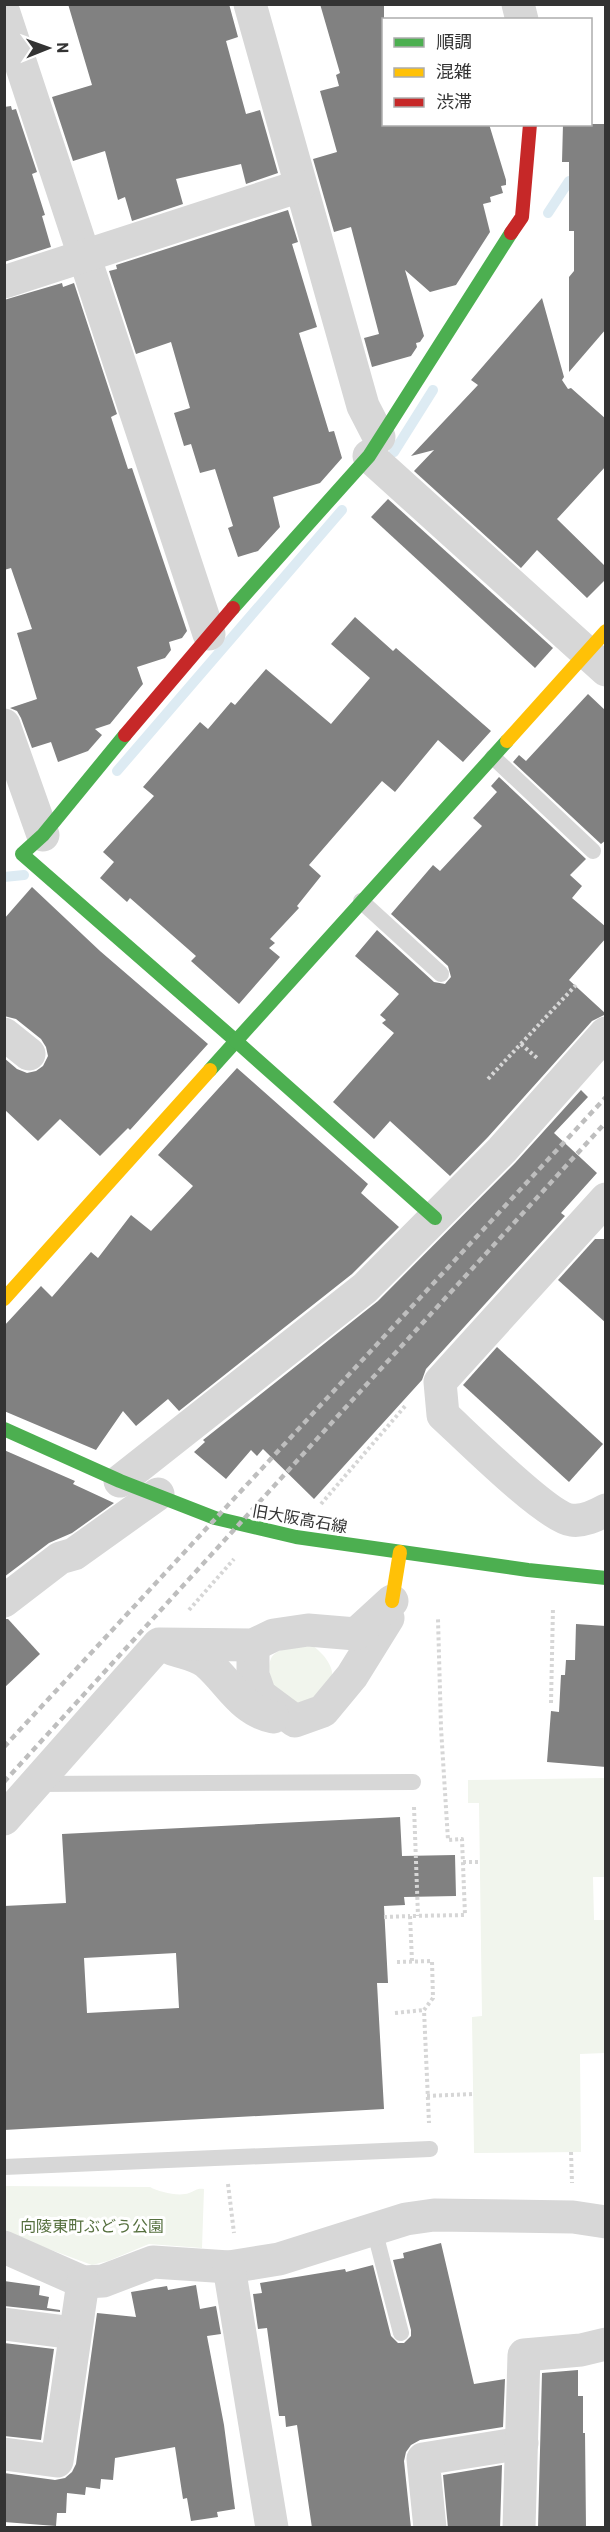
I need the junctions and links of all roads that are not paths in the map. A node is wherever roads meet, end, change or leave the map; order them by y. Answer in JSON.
{"nodes":[{"id":1,"x":250,"y":4,"type":"edge"},
{"id":2,"x":4,"y":12,"type":"edge"},
{"id":3,"x":530,"y":126,"type":"edge"},
{"id":4,"x":300,"y":186,"type":"junction"},
{"id":5,"x":84,"y":256,"type":"junction"},
{"id":6,"x":4,"y":282,"type":"edge"},
{"id":7,"x":374,"y":447,"type":"junction"},
{"id":8,"x":209,"y":634,"type":"junction"},
{"id":9,"x":599,"y":651,"type":"edge"},
{"id":10,"x":4,"y":725,"type":"edge"},
{"id":11,"x":493,"y":758,"type":"junction"},
{"id":12,"x":23,"y":849,"type":"edge"},
{"id":13,"x":593,"y":851,"type":"dead end"},
{"id":14,"x":361,"y":901,"type":"junction"},
{"id":15,"x":441,"y":974,"type":"dead end"},
{"id":16,"x":606,"y":1033,"type":"edge"},
{"id":17,"x":4,"y":1034,"type":"edge"},
{"id":18,"x":236,"y":1041,"type":"junction"},
{"id":19,"x":29,"y":1054,"type":"dead end"},
{"id":20,"x":606,"y":1199,"type":"edge"},
{"id":21,"x":435,"y":1218,"type":"junction"},
{"id":22,"x":4,"y":1299,"type":"edge"},
{"id":23,"x":4,"y":1430,"type":"edge"},
{"id":24,"x":120,"y":1481,"type":"junction"},
{"id":25,"x":158,"y":1494,"type":"junction"},
{"id":26,"x":606,"y":1510,"type":"edge"},
{"id":27,"x":400,"y":1552,"type":"junction"},
{"id":28,"x":606,"y":1578,"type":"edge"},
{"id":29,"x":4,"y":1601,"type":"edge"},
{"id":30,"x":392,"y":1601,"type":"junction"},
{"id":31,"x":159,"y":1644,"type":"junction"},
{"id":32,"x":253,"y":1645,"type":"junction"},
{"id":33,"x":295,"y":1721,"type":"junction"},
{"id":34,"x":413,"y":1782,"type":"road end"},
{"id":35,"x":35,"y":1784,"type":"junction"},
{"id":36,"x":4,"y":1819,"type":"edge"},
{"id":37,"x":430,"y":2149,"type":"road end"},
{"id":38,"x":4,"y":2167,"type":"edge"},
{"id":39,"x":606,"y":2222,"type":"edge"},
{"id":40,"x":374,"y":2229,"type":"junction"},
{"id":41,"x":4,"y":2247,"type":"edge"},
{"id":42,"x":233,"y":2266,"type":"junction"},
{"id":43,"x":83,"y":2282,"type":"junction"},
{"id":44,"x":4,"y":2324,"type":"edge"},
{"id":45,"x":401,"y":2332,"type":"dead end"},
{"id":46,"x":74,"y":2333,"type":"junction"},
{"id":47,"x":606,"y":2344,"type":"edge"},
{"id":48,"x":522,"y":2443,"type":"junction"},
{"id":49,"x":4,"y":2454,"type":"edge"},
{"id":50,"x":272,"y":2528,"type":"edge"},
{"id":51,"x":430,"y":2528,"type":"edge"},
{"id":52,"x":519,"y":2528,"type":"edge"}],
"edges":[{"from":1,"to":4,"type":"street"},
{"from":2,"to":5,"type":"street"},
{"from":3,"to":7,"type":"street"},
{"from":4,"to":5,"type":"street"},
{"from":4,"to":7,"type":"street"},
{"from":5,"to":6,"type":"street"},
{"from":5,"to":8,"type":"street"},
{"from":7,"to":8,"type":"street"},
{"from":7,"to":9,"type":"street"},
{"from":8,"to":12,"type":"street"},
{"from":9,"to":11,"type":"street"},
{"from":10,"to":12,"type":"street"},
{"from":11,"to":13,"type":"lane"},
{"from":11,"to":14,"type":"street"},
{"from":12,"to":18,"type":"street"},
{"from":14,"to":15,"type":"lane"},
{"from":14,"to":18,"type":"street"},
{"from":16,"to":21,"type":"street"},
{"from":17,"to":19,"type":"street"},
{"from":18,"to":21,"type":"street"},
{"from":18,"to":22,"type":"street"},
{"from":20,"to":26,"type":"street"},
{"from":21,"to":24,"type":"street"},
{"from":23,"to":24,"type":"street","name":"旧大阪高石線"},
{"from":24,"to":25,"type":"street","name":"旧大阪高石線"},
{"from":25,"to":27,"type":"street","name":"旧大阪高石線"},
{"from":25,"to":29,"type":"street"},
{"from":27,"to":28,"type":"street","name":"旧大阪高石線"},
{"from":27,"to":30,"type":"street"},
{"from":30,"to":32,"type":"street"},
{"from":30,"to":33,"type":"street"},
{"from":31,"to":32,"type":"street"},
{"from":31,"to":33,"type":"street"},
{"from":31,"to":35,"type":"street"},
{"from":32,"to":33,"type":"street"},
{"from":34,"to":35,"type":"lane"},
{"from":35,"to":36,"type":"street"},
{"from":37,"to":38,"type":"lane"},
{"from":39,"to":40,"type":"street"},
{"from":40,"to":42,"type":"street"},
{"from":40,"to":45,"type":"lane"},
{"from":41,"to":43,"type":"street"},
{"from":42,"to":43,"type":"street"},
{"from":42,"to":50,"type":"street"},
{"from":43,"to":46,"type":"street"},
{"from":44,"to":46,"type":"street"},
{"from":46,"to":49,"type":"street"},
{"from":47,"to":48,"type":"street"},
{"from":48,"to":51,"type":"street"},
{"from":48,"to":52,"type":"street"}]}
